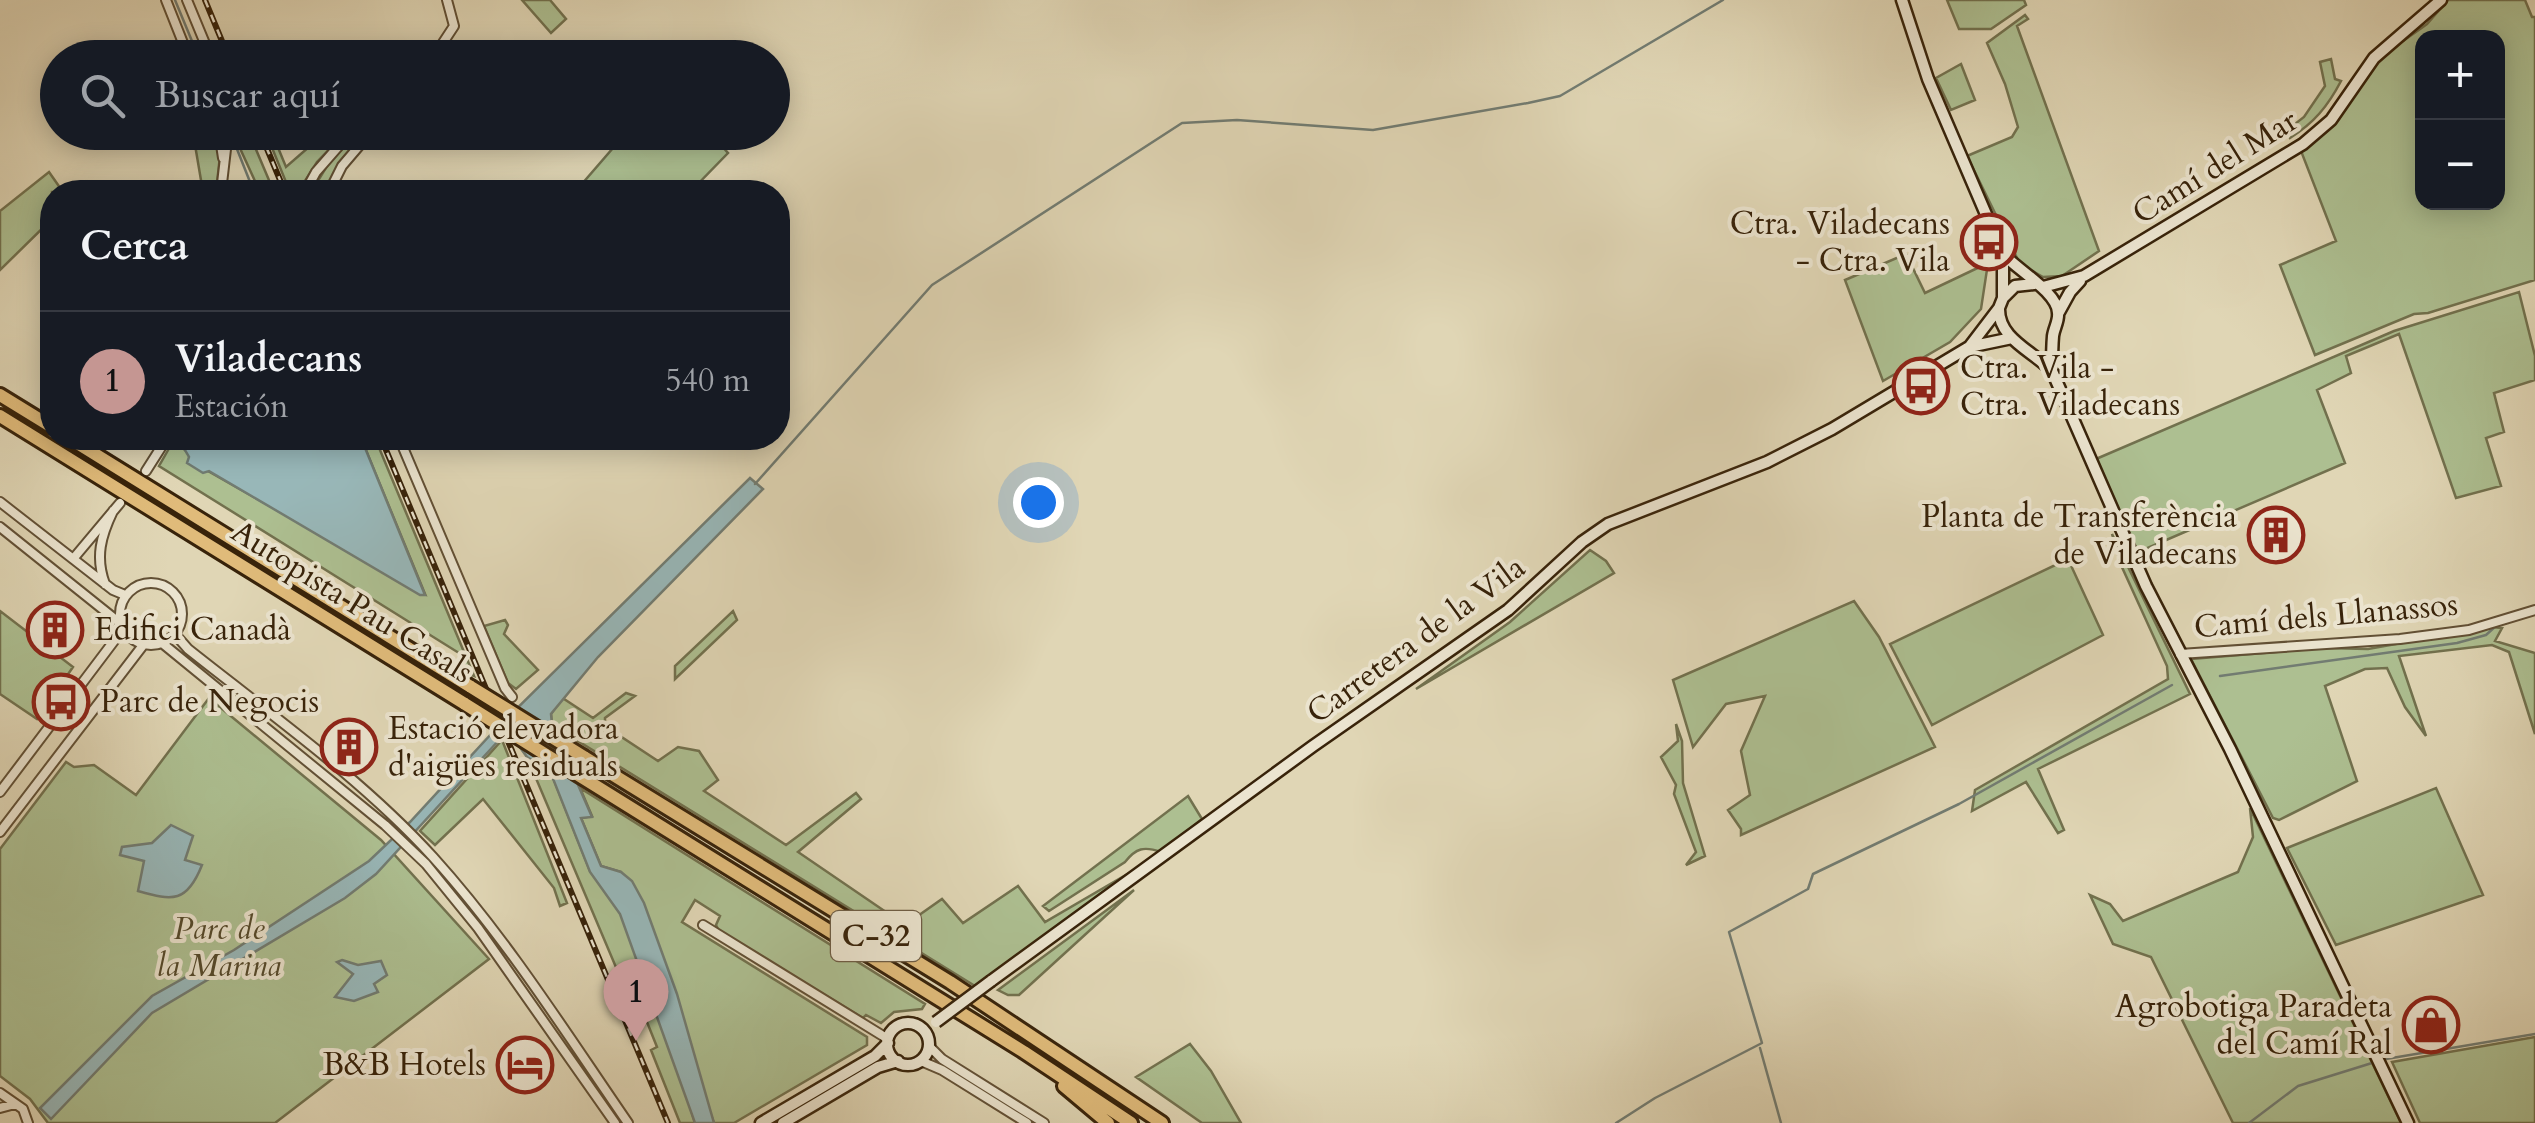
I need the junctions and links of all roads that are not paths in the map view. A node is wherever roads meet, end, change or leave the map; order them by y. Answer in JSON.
{"nodes":[{"id":1,"x":166,"y":0,"type":"edge"},
{"id":2,"x":188,"y":0,"type":"edge"},
{"id":3,"x":447,"y":0,"type":"edge"},
{"id":4,"x":1902,"y":0,"type":"edge"},
{"id":5,"x":2442,"y":0,"type":"edge"},
{"id":6,"x":182,"y":40,"type":"edge"},
{"id":7,"x":204,"y":40,"type":"edge"},
{"id":8,"x":445,"y":40,"type":"edge"},
{"id":9,"x":222,"y":150,"type":"edge"},
{"id":10,"x":227,"y":150,"type":"edge"},
{"id":11,"x":336,"y":150,"type":"edge"},
{"id":12,"x":356,"y":150,"type":"edge"},
{"id":13,"x":226,"y":169,"type":"junction"},
{"id":14,"x":224,"y":180,"type":"edge"},
{"id":15,"x":312,"y":180,"type":"edge"},
{"id":16,"x":335,"y":180,"type":"edge"},
{"id":17,"x":2003,"y":254,"type":"junction"},
{"id":18,"x":2084,"y":276,"type":"junction"},
{"id":19,"x":2039,"y":286,"type":"junction"},
{"id":20,"x":2001,"y":303,"type":"junction"},
{"id":21,"x":2058,"y":314,"type":"junction"},
{"id":22,"x":2053,"y":330,"type":"junction"},
{"id":23,"x":2016,"y":340,"type":"junction"},
{"id":24,"x":1969,"y":347,"type":"junction"},
{"id":25,"x":2052,"y":371,"type":"junction"},
{"id":26,"x":0,"y":395,"type":"edge"},
{"id":27,"x":0,"y":416,"type":"edge"},
{"id":28,"x":40,"y":420,"type":"edge"},
{"id":29,"x":40,"y":441,"type":"edge"},
{"id":30,"x":55,"y":450,"type":"edge"},
{"id":31,"x":88,"y":450,"type":"edge"},
{"id":32,"x":159,"y":450,"type":"edge"},
{"id":33,"x":404,"y":450,"type":"edge"},
{"id":34,"x":146,"y":471,"type":"dead end"},
{"id":35,"x":0,"y":502,"type":"edge"},
{"id":36,"x":120,"y":503,"type":"dead end"},
{"id":37,"x":113,"y":511,"type":"junction"},
{"id":38,"x":0,"y":527,"type":"edge"},
{"id":39,"x":73,"y":559,"type":"junction"},
{"id":40,"x":105,"y":584,"type":"junction"},
{"id":41,"x":125,"y":594,"type":"junction"},
{"id":42,"x":2535,"y":610,"type":"edge"},
{"id":43,"x":122,"y":626,"type":"junction"},
{"id":44,"x":174,"y":633,"type":"junction"},
{"id":45,"x":162,"y":643,"type":"junction"},
{"id":46,"x":144,"y":644,"type":"junction"},
{"id":47,"x":2180,"y":654,"type":"junction"},
{"id":48,"x":512,"y":698,"type":"dead end"},
{"id":49,"x":0,"y":792,"type":"edge"},
{"id":50,"x":0,"y":832,"type":"edge"},
{"id":51,"x":429,"y":860,"type":"junction"},
{"id":52,"x":702,"y":925,"type":"dead end"},
{"id":53,"x":925,"y":1031,"type":"junction"},
{"id":54,"x":888,"y":1041,"type":"junction"},
{"id":55,"x":929,"y":1046,"type":"junction"},
{"id":56,"x":1024,"y":1052,"type":"junction"},
{"id":57,"x":920,"y":1061,"type":"junction"},
{"id":58,"x":898,"y":1062,"type":"junction"},
{"id":59,"x":0,"y":1093,"type":"edge"},
{"id":60,"x":14,"y":1104,"type":"junction"},
{"id":61,"x":0,"y":1108,"type":"edge"},
{"id":62,"x":29,"y":1122,"type":"edge"},
{"id":63,"x":615,"y":1123,"type":"edge"},
{"id":64,"x":628,"y":1123,"type":"edge"},
{"id":65,"x":761,"y":1123,"type":"edge"},
{"id":66,"x":784,"y":1123,"type":"edge"},
{"id":67,"x":1028,"y":1123,"type":"edge"},
{"id":68,"x":1044,"y":1123,"type":"edge"},
{"id":69,"x":1108,"y":1123,"type":"edge"},
{"id":70,"x":1131,"y":1123,"type":"edge"},
{"id":71,"x":1162,"y":1123,"type":"edge"},
{"id":72,"x":2408,"y":1123,"type":"edge"}],
"edges":[{"from":1,"to":6,"type":"street"},
{"from":2,"to":7,"type":"street"},
{"from":3,"to":8,"type":"street"},
{"from":4,"to":17,"type":"main road"},
{"from":5,"to":18,"type":"main road","name":"Camí del Mar"},
{"from":9,"to":13,"type":"street"},
{"from":10,"to":13,"type":"street"},
{"from":11,"to":15,"type":"street"},
{"from":12,"to":16,"type":"street"},
{"from":13,"to":14,"type":"street"},
{"from":17,"to":19,"type":"main road"},
{"from":17,"to":20,"type":"main road"},
{"from":18,"to":19,"type":"main road","name":"Camí del Mar"},
{"from":18,"to":21,"type":"main road","name":"Camí del Mar"},
{"from":19,"to":20,"type":"main road"},
{"from":19,"to":21,"type":"main road"},
{"from":20,"to":23,"type":"main road"},
{"from":20,"to":24,"type":"main road"},
{"from":21,"to":22,"type":"main road"},
{"from":22,"to":23,"type":"main road"},
{"from":22,"to":25,"type":"main road"},
{"from":23,"to":24,"type":"main road"},
{"from":23,"to":25,"type":"main road"},
{"from":24,"to":53,"type":"main road","name":"Carretera de la Vila","bridge":true},
{"from":25,"to":47,"type":"main road"},
{"from":26,"to":28,"type":"highway"},
{"from":27,"to":29,"type":"highway","name":"Autopista Pau Casals","number":"C-32","bridge":true},
{"from":30,"to":56,"type":"highway","name":"Autopista Pau Casals","number":"C-32","bridge":true},
{"from":31,"to":71,"type":"highway","name":"Autopista Pau Casals","number":"C-32","bridge":true},
{"from":32,"to":34,"type":"street"},
{"from":33,"to":48,"type":"street"},
{"from":35,"to":39,"type":"street"},
{"from":36,"to":37,"type":"street"},
{"from":37,"to":39,"type":"street"},
{"from":37,"to":40,"type":"street"},
{"from":38,"to":43,"type":"street"},
{"from":39,"to":40,"type":"street"},
{"from":40,"to":41,"type":"street"},
{"from":41,"to":43,"type":"street"},
{"from":41,"to":44,"type":"street"},
{"from":42,"to":47,"type":"street","name":"Camí dels Llanassos"},
{"from":43,"to":46,"type":"street"},
{"from":43,"to":49,"type":"street"},
{"from":44,"to":45,"type":"street"},
{"from":44,"to":51,"type":"street"},
{"from":45,"to":46,"type":"street"},
{"from":45,"to":51,"type":"street"},
{"from":46,"to":50,"type":"street"},
{"from":47,"to":72,"type":"main road"},
{"from":51,"to":63,"type":"street"},
{"from":51,"to":64,"type":"street"},
{"from":52,"to":54,"type":"street"},
{"from":53,"to":54,"type":"main road"},
{"from":53,"to":55,"type":"main road"},
{"from":54,"to":58,"type":"main road"},
{"from":54,"to":65,"type":"main road"},
{"from":55,"to":57,"type":"main road"},
{"from":55,"to":68,"type":"street"},
{"from":56,"to":69,"type":"highway"},
{"from":56,"to":70,"type":"highway","name":"Autopista Pau Casals","number":"C-32"},
{"from":57,"to":58,"type":"main road"},
{"from":57,"to":67,"type":"street"},
{"from":58,"to":66,"type":"main road"},
{"from":59,"to":60,"type":"street"},
{"from":60,"to":61,"type":"street"},
{"from":60,"to":62,"type":"street"}]}
